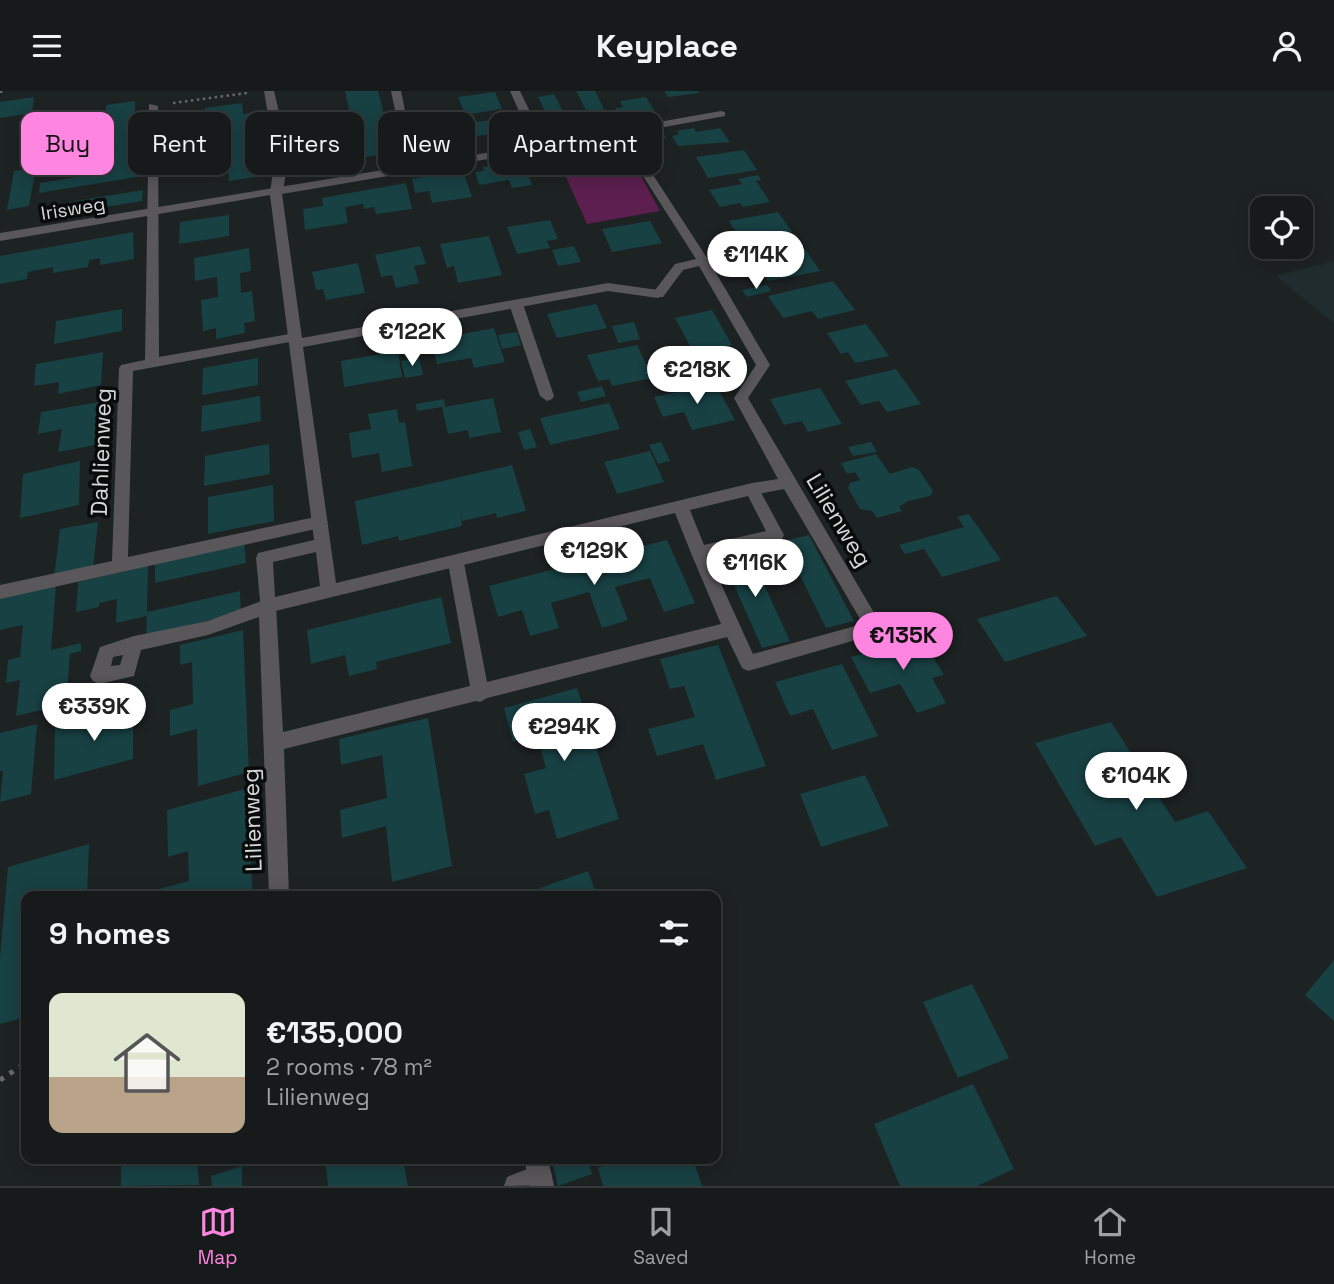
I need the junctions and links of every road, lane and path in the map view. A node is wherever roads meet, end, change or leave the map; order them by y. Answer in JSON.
{"nodes":[{"id":1,"x":6,"y":91,"type":"edge"},
{"id":2,"x":259,"y":91,"type":"edge"},
{"id":3,"x":269,"y":91,"type":"edge"},
{"id":4,"x":396,"y":91,"type":"edge"},
{"id":5,"x":515,"y":91,"type":"edge"},
{"id":6,"x":0,"y":92,"type":"edge"},
{"id":7,"x":153,"y":106,"type":"joint"},
{"id":8,"x":401,"y":112,"type":"edge"},
{"id":9,"x":525,"y":112,"type":"edge"},
{"id":10,"x":721,"y":114,"type":"dead end"},
{"id":11,"x":662,"y":124,"type":"edge"},
{"id":12,"x":378,"y":174,"type":"edge"},
{"id":13,"x":648,"y":175,"type":"edge"},
{"id":14,"x":276,"y":193,"type":"junction"},
{"id":15,"x":152,"y":213,"type":"junction"},
{"id":16,"x":0,"y":237,"type":"edge"},
{"id":17,"x":703,"y":261,"type":"junction"},
{"id":18,"x":516,"y":304,"type":"junction"},
{"id":19,"x":295,"y":341,"type":"junction"},
{"id":20,"x":152,"y":363,"type":"junction"},
{"id":21,"x":547,"y":396,"type":"dead end"},
{"id":22,"x":788,"y":482,"type":"junction"},
{"id":23,"x":752,"y":489,"type":"junction"},
{"id":24,"x":681,"y":508,"type":"junction"},
{"id":25,"x":320,"y":522,"type":"junction"},
{"id":26,"x":323,"y":544,"type":"junction"},
{"id":27,"x":699,"y":553,"type":"junction"},
{"id":28,"x":456,"y":563,"type":"junction"},
{"id":29,"x":120,"y":565,"type":"junction"},
{"id":30,"x":0,"y":592,"type":"edge"},
{"id":31,"x":330,"y":592,"type":"junction"},
{"id":32,"x":267,"y":607,"type":"junction"},
{"id":33,"x":732,"y":629,"type":"junction"},
{"id":34,"x":134,"y":643,"type":"dead end"},
{"id":35,"x":480,"y":694,"type":"junction"},
{"id":36,"x":274,"y":743,"type":"junction"},
{"id":37,"x":279,"y":891,"type":"edge"},
{"id":38,"x":21,"y":1066,"type":"edge"},
{"id":39,"x":0,"y":1080,"type":"edge"},
{"id":40,"x":539,"y":1174,"type":"edge"},
{"id":41,"x":516,"y":1186,"type":"edge"}],
"edges":[{"from":1,"to":6,"type":"path"},
{"from":2,"to":7,"type":"path"},
{"from":3,"to":14,"type":"street"},
{"from":4,"to":8,"type":"street"},
{"from":5,"to":9,"type":"street"},
{"from":7,"to":15,"type":"street"},
{"from":10,"to":11,"type":"street"},
{"from":12,"to":14,"type":"street","name":"Irisweg"},
{"from":13,"to":17,"type":"street","name":"Irisweg"},
{"from":14,"to":15,"type":"street","name":"Irisweg"},
{"from":14,"to":19,"type":"street"},
{"from":15,"to":16,"type":"street","name":"Irisweg"},
{"from":15,"to":20,"type":"street"},
{"from":17,"to":18,"type":"street","name":"Dahlienweg"},
{"from":17,"to":22,"type":"street","name":"Lilienweg"},
{"from":18,"to":19,"type":"street","name":"Dahlienweg"},
{"from":18,"to":21,"type":"street"},
{"from":19,"to":20,"type":"street","name":"Dahlienweg"},
{"from":19,"to":25,"type":"street"},
{"from":20,"to":29,"type":"street","name":"Dahlienweg"},
{"from":22,"to":23,"type":"street"},
{"from":22,"to":33,"type":"street","name":"Lilienweg"},
{"from":23,"to":24,"type":"street"},
{"from":23,"to":27,"type":"street"},
{"from":24,"to":27,"type":"street","name":"Lilienweg"},
{"from":24,"to":28,"type":"street"},
{"from":25,"to":26,"type":"street"},
{"from":25,"to":29,"type":"street"},
{"from":26,"to":31,"type":"street"},
{"from":26,"to":32,"type":"street","name":"Lilienweg"},
{"from":27,"to":33,"type":"street","name":"Lilienweg"},
{"from":28,"to":31,"type":"street"},
{"from":28,"to":35,"type":"street"},
{"from":29,"to":30,"type":"street"},
{"from":31,"to":32,"type":"street"},
{"from":32,"to":34,"type":"street"},
{"from":32,"to":36,"type":"street","name":"Lilienweg"},
{"from":33,"to":35,"type":"street","name":"Lilienweg"},
{"from":35,"to":36,"type":"street","name":"Lilienweg"},
{"from":36,"to":37,"type":"street","name":"Lilienweg"},
{"from":38,"to":39,"type":"path"},
{"from":40,"to":41,"type":"street"}]}
